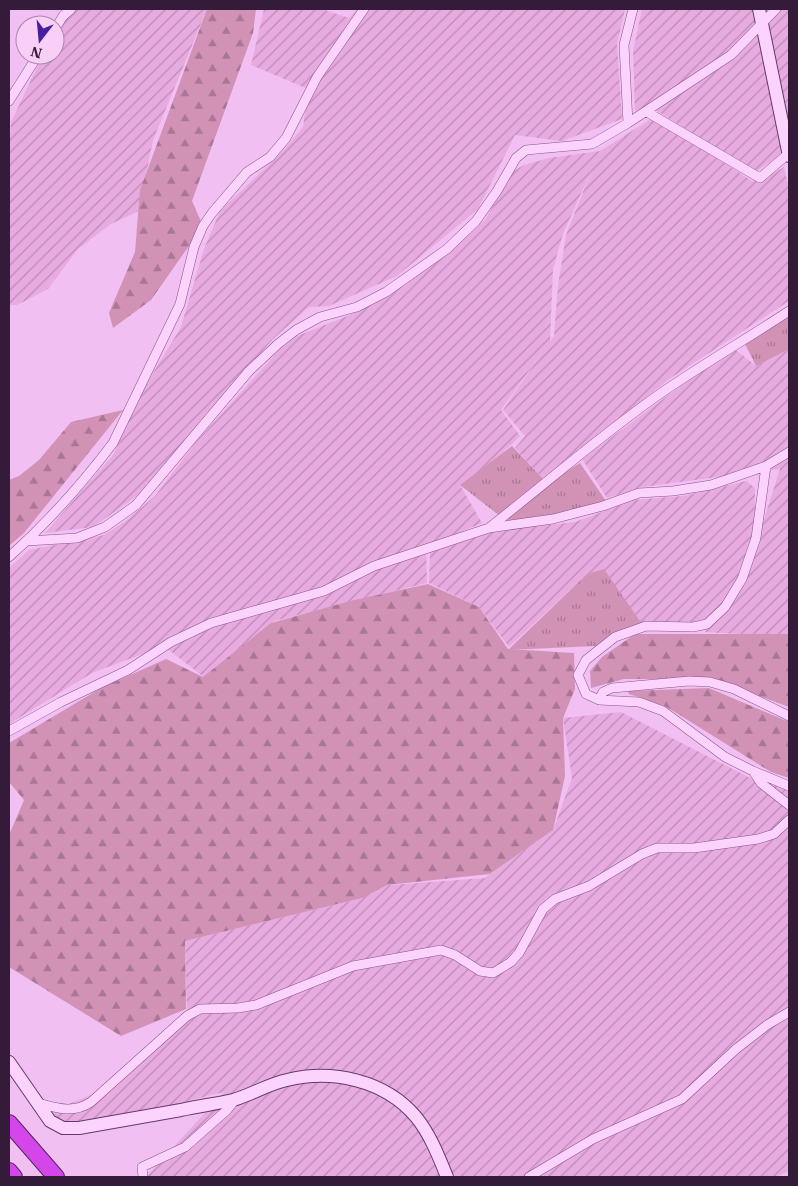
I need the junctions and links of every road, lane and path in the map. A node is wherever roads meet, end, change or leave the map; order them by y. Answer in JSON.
{"nodes":[{"id":1,"x":364,"y":9,"type":"edge"},
{"id":2,"x":633,"y":9,"type":"edge"},
{"id":3,"x":759,"y":9,"type":"edge"},
{"id":4,"x":776,"y":9,"type":"edge"},
{"id":5,"x":763,"y":24,"type":"junction"},
{"id":6,"x":32,"y":65,"type":"edge"},
{"id":7,"x":9,"y":101,"type":"edge"},
{"id":8,"x":647,"y":112,"type":"junction"},
{"id":9,"x":628,"y":123,"type":"junction"},
{"id":10,"x":789,"y":151,"type":"edge"},
{"id":11,"x":789,"y":311,"type":"edge"},
{"id":12,"x":789,"y":452,"type":"edge"},
{"id":13,"x":766,"y":466,"type":"junction"},
{"id":14,"x":489,"y":528,"type":"junction"},
{"id":15,"x":27,"y":540,"type":"junction"},
{"id":16,"x":9,"y":557,"type":"edge"},
{"id":17,"x":599,"y":700,"type":"junction"},
{"id":18,"x":789,"y":716,"type":"edge"},
{"id":19,"x":9,"y":731,"type":"edge"},
{"id":20,"x":754,"y":772,"type":"junction"},
{"id":21,"x":789,"y":786,"type":"edge"},
{"id":22,"x":789,"y":805,"type":"edge"},
{"id":23,"x":789,"y":820,"type":"edge"},
{"id":24,"x":789,"y":1012,"type":"edge"},
{"id":25,"x":9,"y":1062,"type":"edge"},
{"id":26,"x":235,"y":1100,"type":"junction"},
{"id":27,"x":38,"y":1103,"type":"junction"},
{"id":28,"x":9,"y":1123,"type":"edge"},
{"id":29,"x":9,"y":1171,"type":"edge"},
{"id":30,"x":14,"y":1177,"type":"edge"},
{"id":31,"x":56,"y":1177,"type":"edge"},
{"id":32,"x":143,"y":1177,"type":"edge"},
{"id":33,"x":447,"y":1177,"type":"edge"},
{"id":34,"x":529,"y":1177,"type":"edge"}],
"edges":[{"from":1,"to":15,"type":"street"},
{"from":2,"to":9,"type":"street"},
{"from":3,"to":5,"type":"street"},
{"from":4,"to":5,"type":"street"},
{"from":5,"to":8,"type":"street"},
{"from":5,"to":10,"type":"street"},
{"from":6,"to":7,"type":"street"},
{"from":8,"to":9,"type":"street"},
{"from":8,"to":10,"type":"street"},
{"from":9,"to":15,"type":"street"},
{"from":11,"to":14,"type":"street"},
{"from":12,"to":13,"type":"street"},
{"from":13,"to":14,"type":"street"},
{"from":13,"to":17,"type":"street"},
{"from":14,"to":19,"type":"street"},
{"from":15,"to":16,"type":"street"},
{"from":17,"to":18,"type":"street"},
{"from":17,"to":20,"type":"street"},
{"from":20,"to":21,"type":"street"},
{"from":20,"to":22,"type":"street"},
{"from":23,"to":27,"type":"street"},
{"from":24,"to":34,"type":"street"},
{"from":25,"to":27,"type":"street"},
{"from":26,"to":27,"type":"street"},
{"from":26,"to":32,"type":"street"},
{"from":26,"to":33,"type":"street"},
{"from":28,"to":31,"type":"highway"},
{"from":29,"to":30,"type":"highway"}]}
